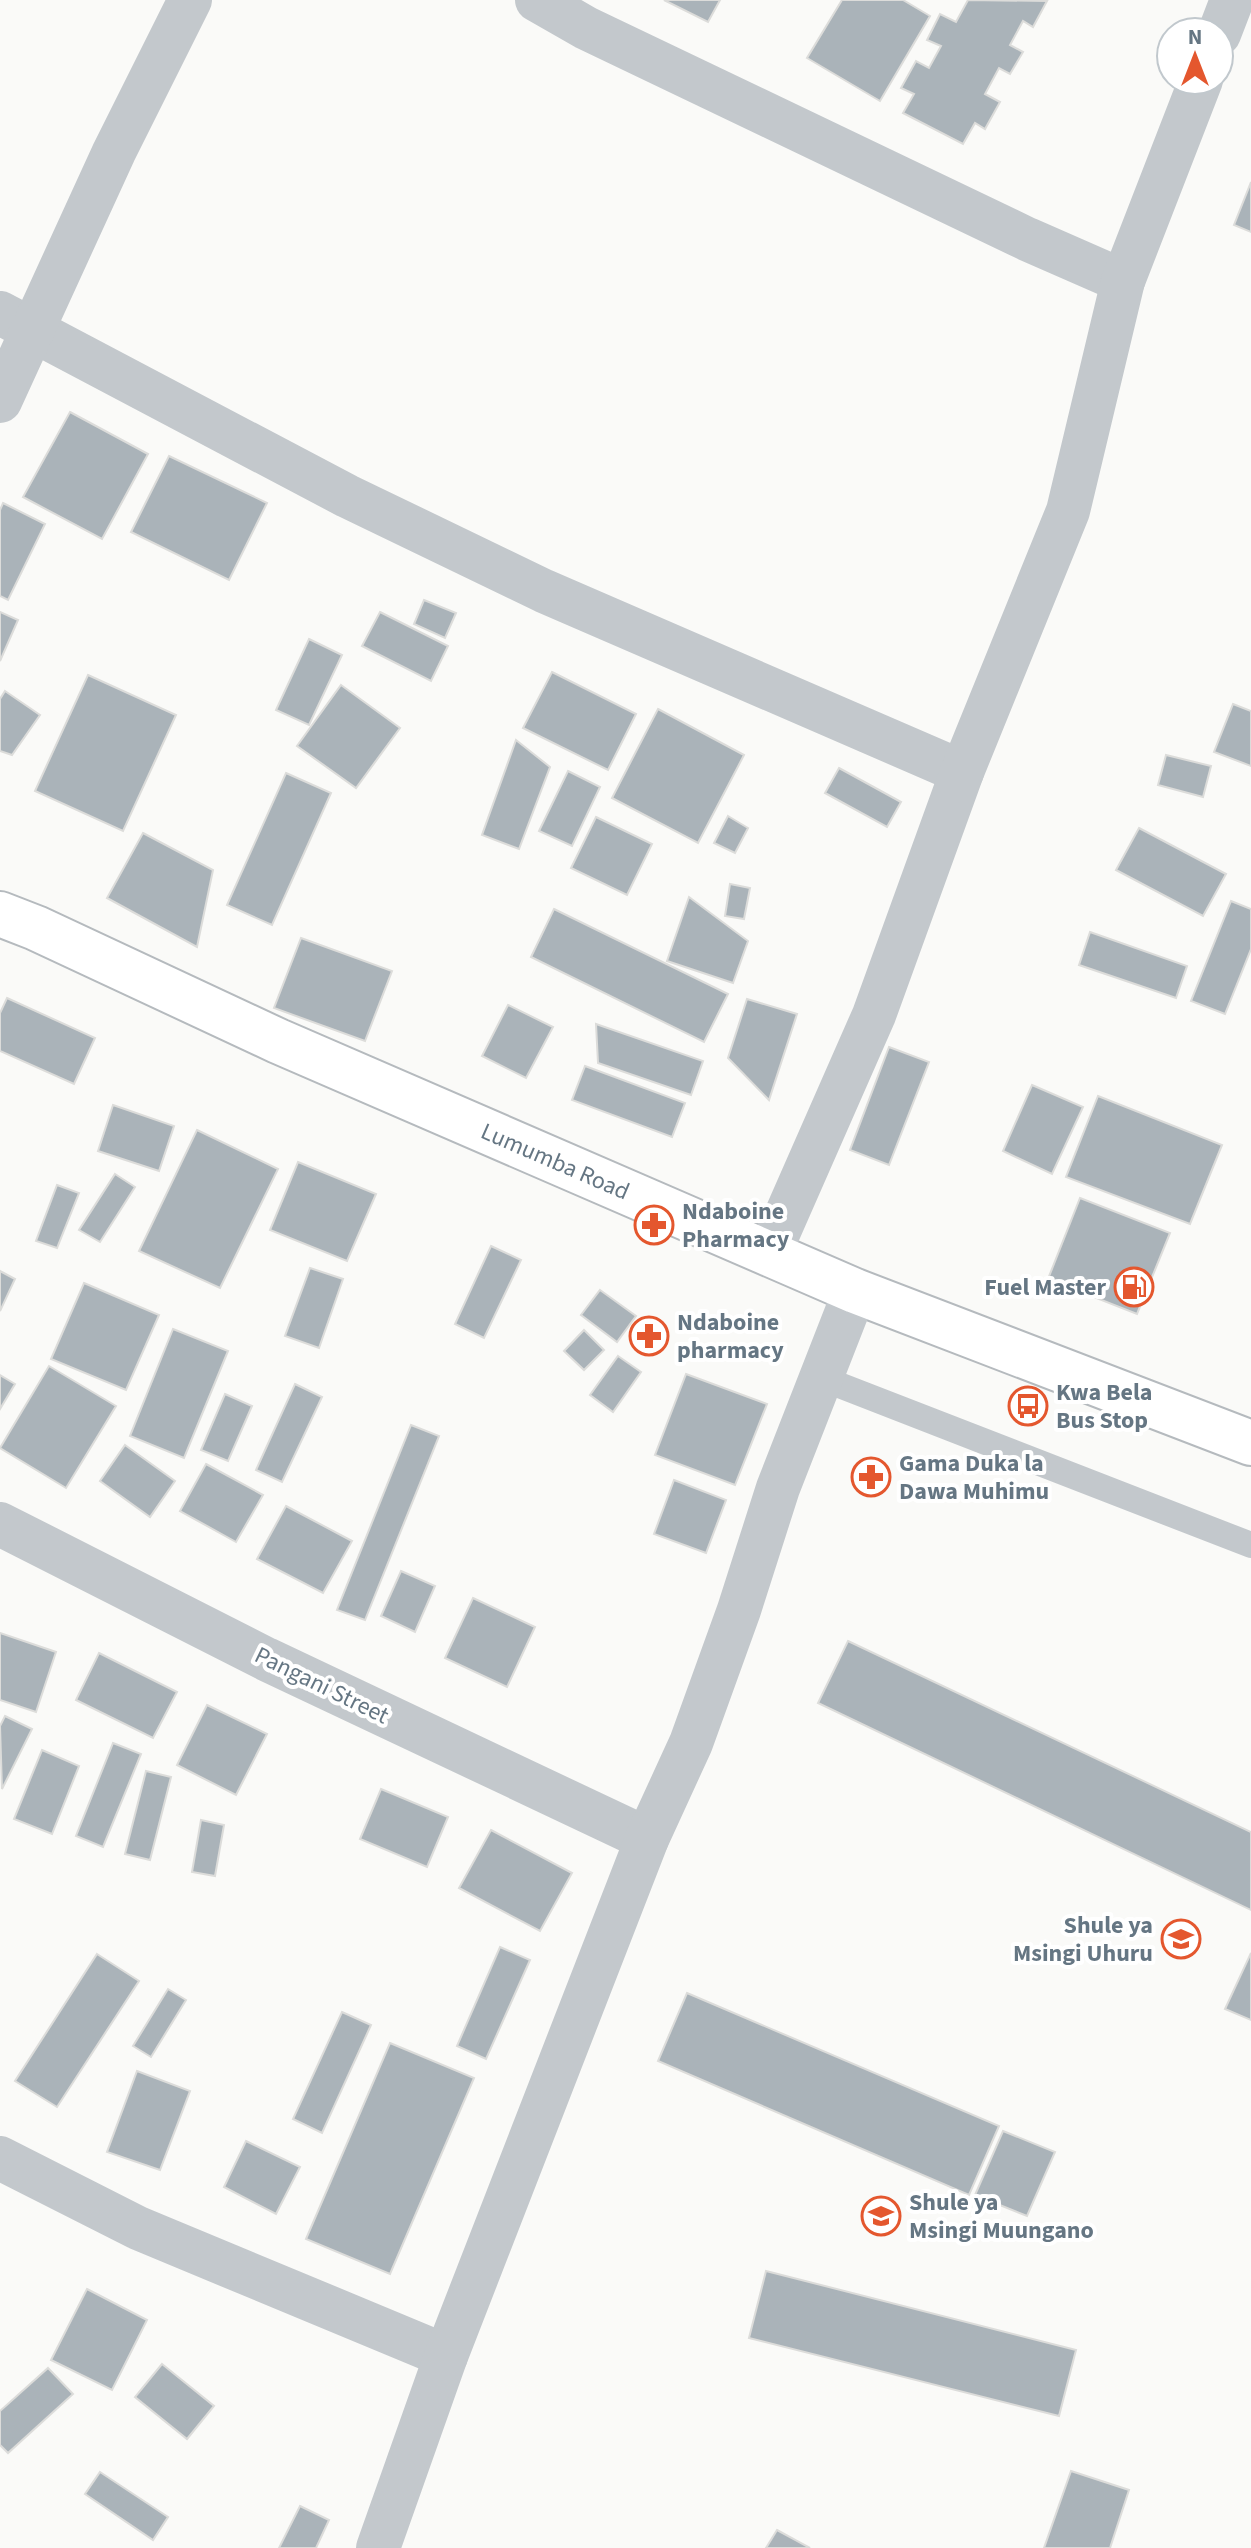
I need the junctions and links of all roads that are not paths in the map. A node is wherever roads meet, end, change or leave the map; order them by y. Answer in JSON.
{"nodes":[{"id":1,"x":190,"y":0,"type":"edge"},
{"id":2,"x":537,"y":0,"type":"edge"},
{"id":3,"x":1195,"y":96,"type":"edge"},
{"id":4,"x":1123,"y":281,"type":"junction"},
{"id":5,"x":16,"y":322,"type":"edge"},
{"id":6,"x":0,"y":401,"type":"edge"},
{"id":7,"x":962,"y":772,"type":"junction"},
{"id":8,"x":0,"y":914,"type":"edge"},
{"id":9,"x":769,"y":1254,"type":"junction"},
{"id":10,"x":855,"y":1291,"type":"junction"},
{"id":11,"x":821,"y":1378,"type":"junction"},
{"id":12,"x":1251,"y":1443,"type":"edge"},
{"id":13,"x":0,"y":1524,"type":"edge"},
{"id":14,"x":1251,"y":1545,"type":"edge"},
{"id":15,"x":647,"y":1839,"type":"junction"},
{"id":16,"x":0,"y":2158,"type":"edge"},
{"id":17,"x":446,"y":2356,"type":"junction"},
{"id":18,"x":378,"y":2548,"type":"edge"}],
"edges":[{"from":1,"to":5,"type":"street"},
{"from":2,"to":4,"type":"street"},
{"from":3,"to":4,"type":"street"},
{"from":4,"to":7,"type":"street"},
{"from":5,"to":6,"type":"street"},
{"from":5,"to":7,"type":"street"},
{"from":7,"to":9,"type":"street"},
{"from":8,"to":9,"type":"main road","name":"Lumumba Road"},
{"from":9,"to":10,"type":"main road","name":"Lumumba Road"},
{"from":10,"to":11,"type":"street"},
{"from":10,"to":12,"type":"main road","name":"Lumumba Road"},
{"from":11,"to":14,"type":"lane"},
{"from":11,"to":15,"type":"street"},
{"from":13,"to":15,"type":"street","name":"Pangani Street"},
{"from":15,"to":17,"type":"street"},
{"from":16,"to":17,"type":"street"},
{"from":17,"to":18,"type":"street"}]}
